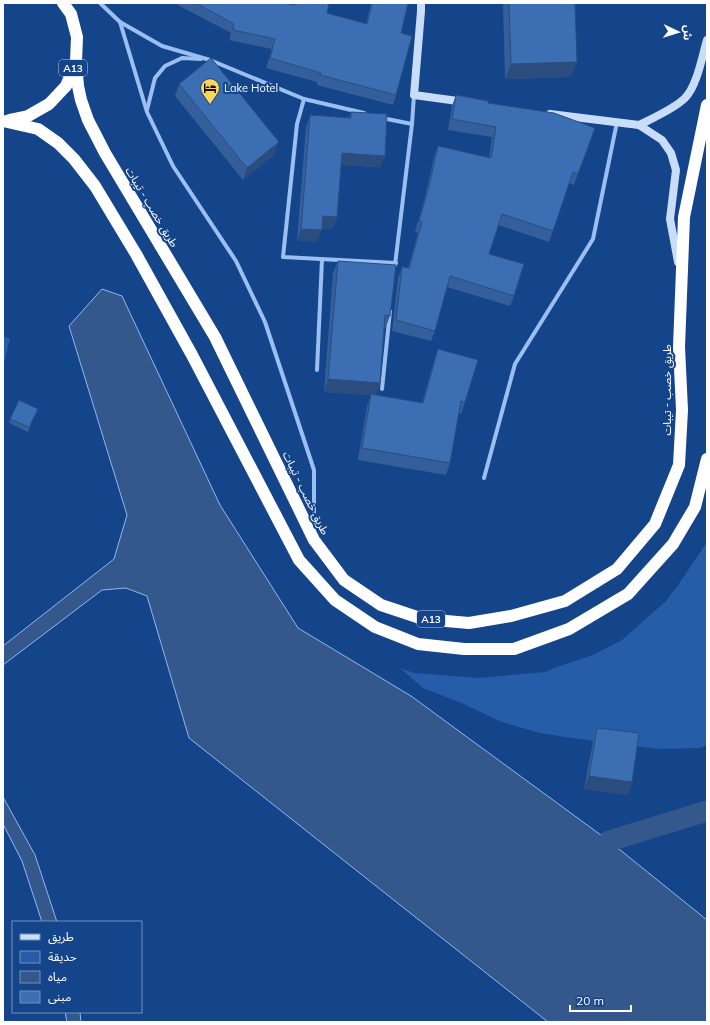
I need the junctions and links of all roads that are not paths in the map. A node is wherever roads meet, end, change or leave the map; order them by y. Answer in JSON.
{"nodes":[{"id":1,"x":63,"y":3,"type":"edge"},
{"id":2,"x":100,"y":3,"type":"edge"},
{"id":3,"x":420,"y":3,"type":"edge"},
{"id":4,"x":120,"y":22,"type":"junction"},
{"id":5,"x":707,"y":40,"type":"edge"},
{"id":6,"x":210,"y":60,"type":"junction"},
{"id":7,"x":76,"y":62,"type":"junction"},
{"id":8,"x":414,"y":95,"type":"junction"},
{"id":9,"x":304,"y":99,"type":"junction"},
{"id":10,"x":476,"y":104,"type":"edge"},
{"id":11,"x":707,"y":105,"type":"edge"},
{"id":12,"x":147,"y":112,"type":"junction"},
{"id":13,"x":539,"y":112,"type":"edge"},
{"id":14,"x":365,"y":114,"type":"edge"},
{"id":15,"x":381,"y":117,"type":"edge"},
{"id":16,"x":3,"y":121,"type":"edge"},
{"id":17,"x":617,"y":122,"type":"junction"},
{"id":18,"x":412,"y":124,"type":"junction"},
{"id":19,"x":639,"y":125,"type":"junction"},
{"id":20,"x":322,"y":259,"type":"junction"},
{"id":21,"x":396,"y":263,"type":"junction"},
{"id":22,"x":395,"y":270,"type":"edge"},
{"id":23,"x":682,"y":280,"type":"junction"},
{"id":24,"x":390,"y":310,"type":"edge"},
{"id":25,"x":316,"y":370,"type":"dead end"},
{"id":26,"x":382,"y":389,"type":"edge"},
{"id":27,"x":707,"y":459,"type":"edge"},
{"id":28,"x":484,"y":478,"type":"dead end"},
{"id":29,"x":314,"y":540,"type":"junction"}],
"edges":[{"from":1,"to":7,"type":"highway","number":"A13"},
{"from":2,"to":4,"type":"street"},
{"from":3,"to":8,"type":"street"},
{"from":4,"to":6,"type":"street"},
{"from":4,"to":12,"type":"street"},
{"from":5,"to":19,"type":"street"},
{"from":6,"to":9,"type":"street"},
{"from":6,"to":12,"type":"street"},
{"from":7,"to":16,"type":"highway","number":"A13"},
{"from":7,"to":29,"type":"highway","name":"طريق خصب - تيبات","number":"A13"},
{"from":8,"to":10,"type":"street"},
{"from":8,"to":18,"type":"street"},
{"from":9,"to":14,"type":"street"},
{"from":9,"to":20,"type":"street"},
{"from":11,"to":23,"type":"highway","name":"طريق خصب - تيبات","number":"A13"},
{"from":12,"to":29,"type":"street"},
{"from":13,"to":17,"type":"street"},
{"from":15,"to":18,"type":"street"},
{"from":16,"to":27,"type":"highway","number":"A13"},
{"from":17,"to":19,"type":"street"},
{"from":17,"to":28,"type":"street"},
{"from":18,"to":21,"type":"street"},
{"from":19,"to":23,"type":"street"},
{"from":20,"to":21,"type":"street"},
{"from":20,"to":25,"type":"street"},
{"from":21,"to":22,"type":"street"},
{"from":23,"to":29,"type":"highway","name":"طريق خصب - تيبات","number":"A13"},
{"from":24,"to":26,"type":"street"}]}
